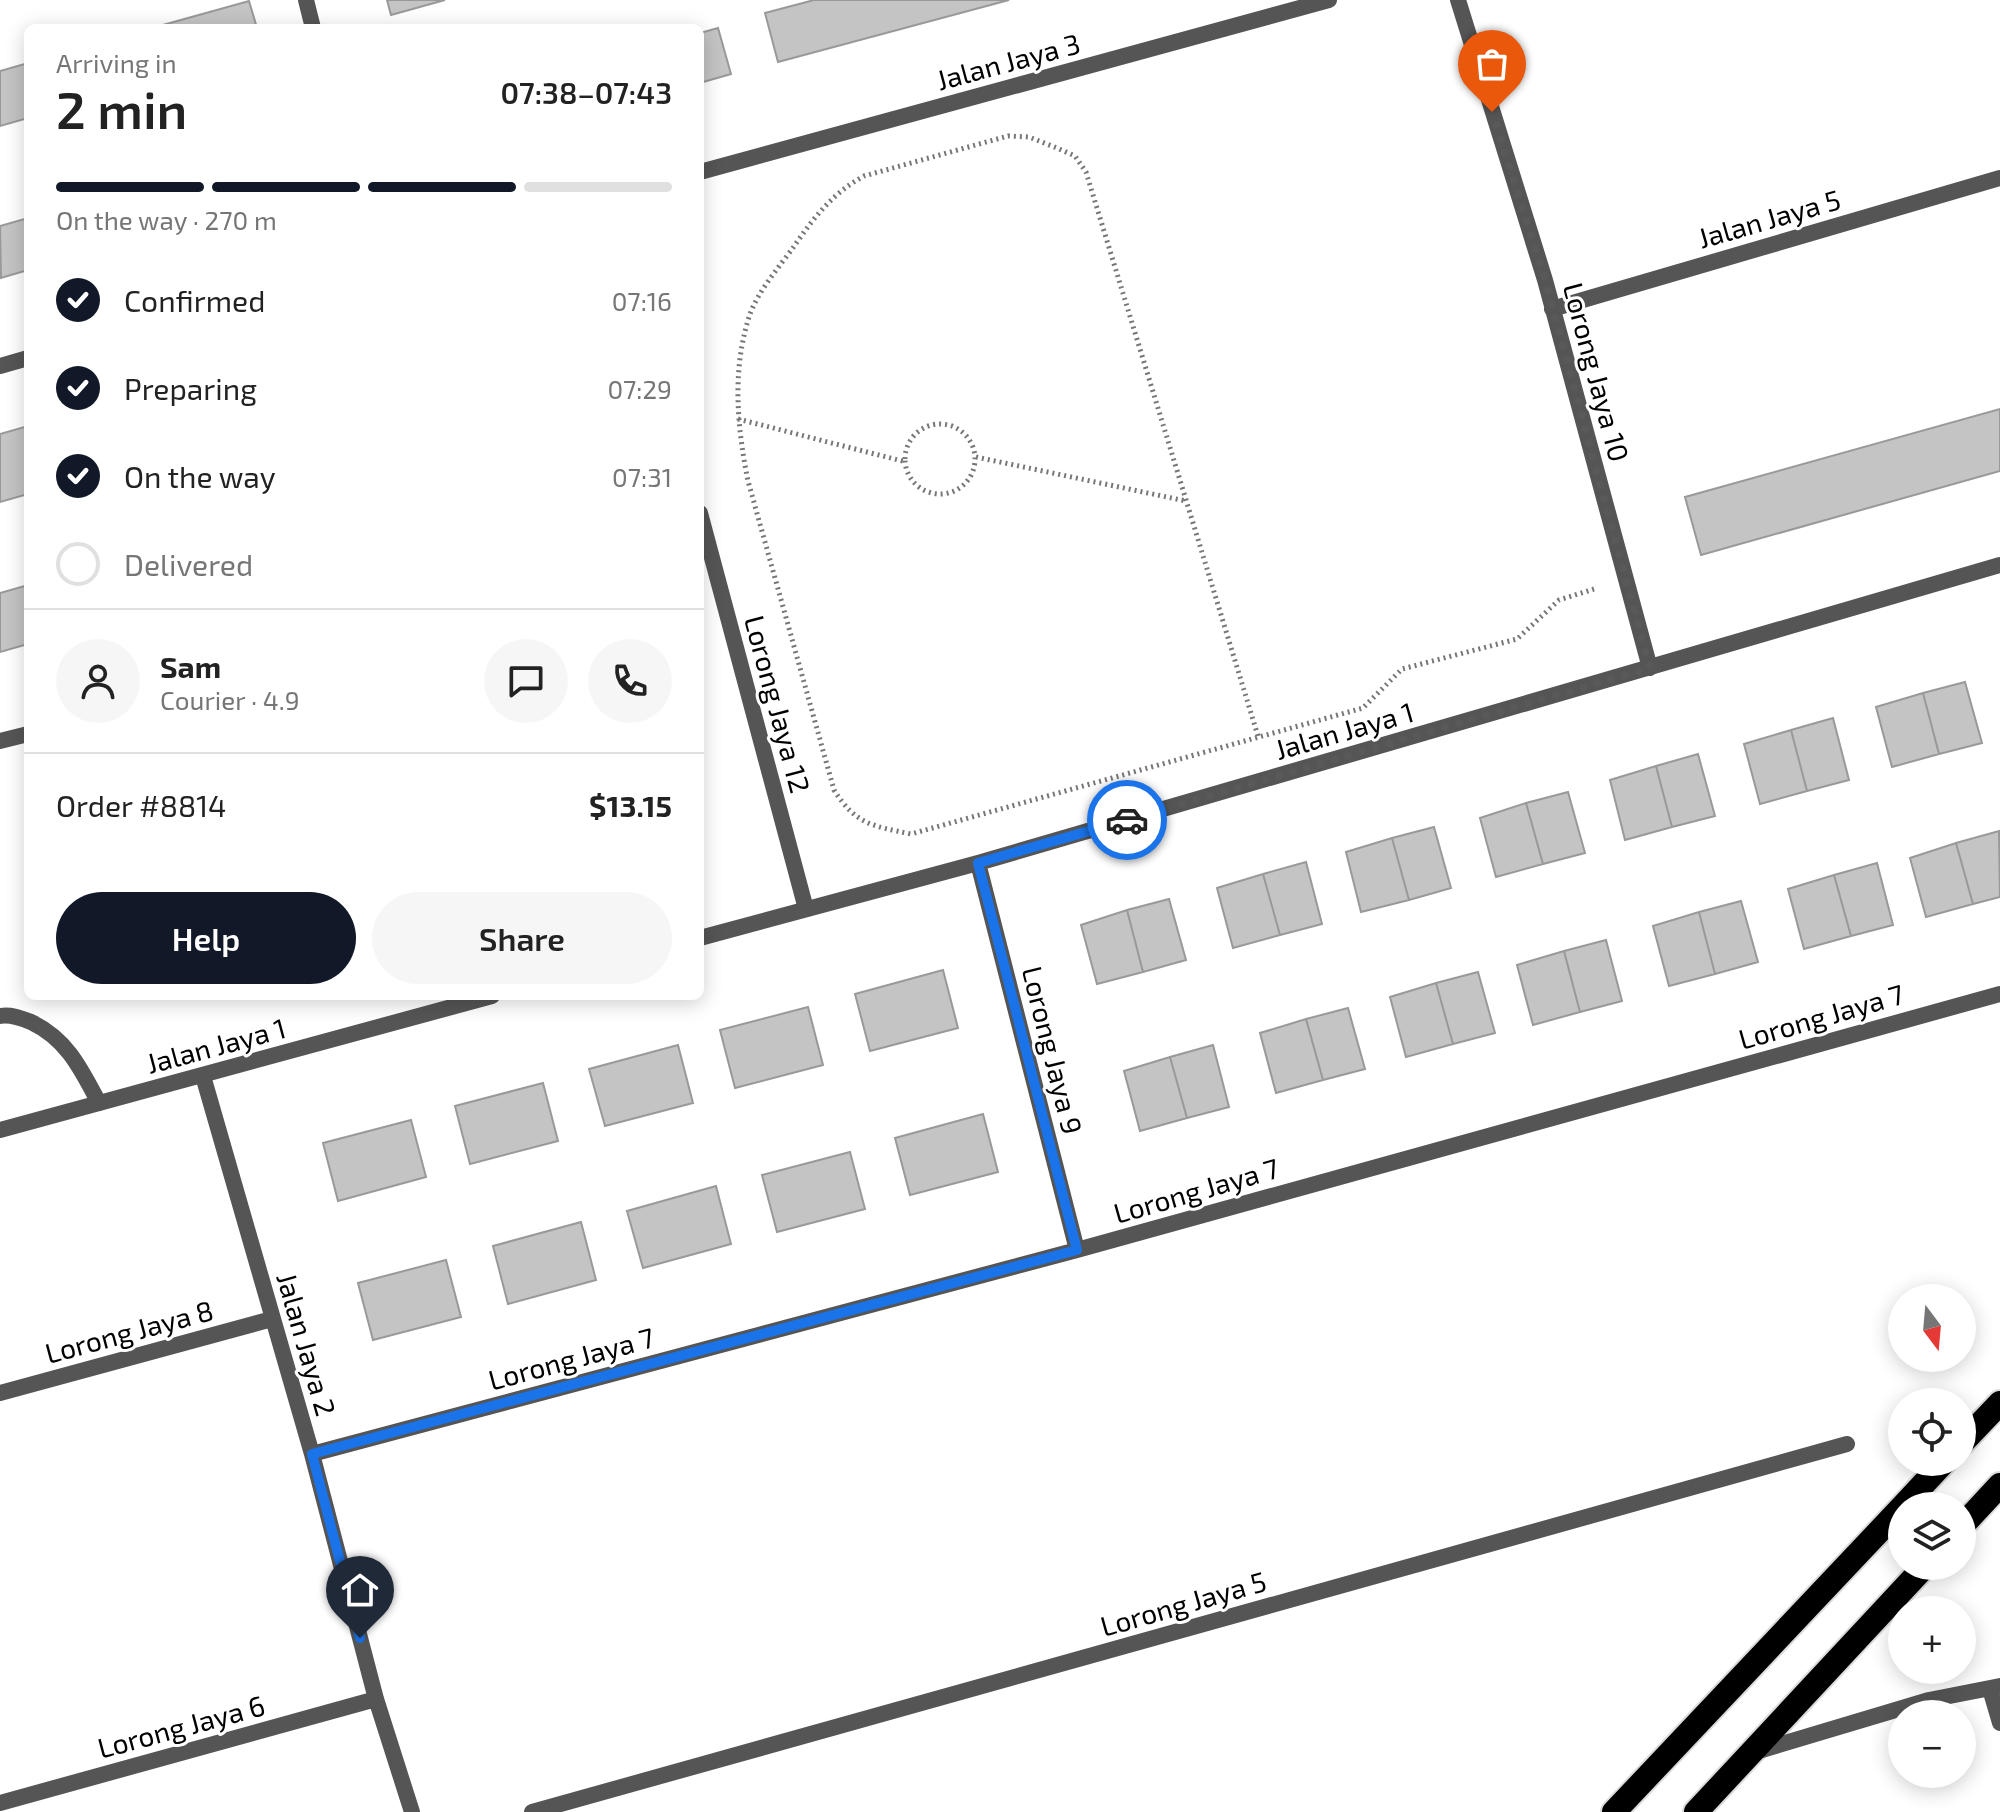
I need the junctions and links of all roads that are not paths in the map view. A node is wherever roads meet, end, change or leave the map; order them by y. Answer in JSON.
{"nodes":[{"id":1,"x":306,"y":0,"type":"edge"},
{"id":2,"x":1329,"y":0,"type":"edge"},
{"id":3,"x":1458,"y":0,"type":"edge"},
{"id":4,"x":312,"y":24,"type":"edge"},
{"id":5,"x":704,"y":171,"type":"edge"},
{"id":6,"x":2000,"y":178,"type":"edge"},
{"id":7,"x":1552,"y":309,"type":"junction"},
{"id":8,"x":24,"y":359,"type":"edge"},
{"id":9,"x":0,"y":366,"type":"edge"},
{"id":10,"x":705,"y":552,"type":"edge"},
{"id":11,"x":2000,"y":565,"type":"edge"},
{"id":12,"x":1650,"y":668,"type":"junction"},
{"id":13,"x":24,"y":735,"type":"edge"},
{"id":14,"x":0,"y":741,"type":"edge"},
{"id":15,"x":978,"y":863,"type":"junction"},
{"id":16,"x":806,"y":909,"type":"junction"},
{"id":17,"x":704,"y":937,"type":"edge"},
{"id":18,"x":2000,"y":994,"type":"edge"},
{"id":19,"x":478,"y":1000,"type":"edge"},
{"id":20,"x":0,"y":1016,"type":"edge"},
{"id":21,"x":203,"y":1076,"type":"junction"},
{"id":22,"x":99,"y":1103,"type":"junction"},
{"id":23,"x":0,"y":1130,"type":"edge"},
{"id":24,"x":1077,"y":1250,"type":"junction"},
{"id":25,"x":272,"y":1319,"type":"junction"},
{"id":26,"x":0,"y":1393,"type":"edge"},
{"id":27,"x":2000,"y":1403,"type":"edge"},
{"id":28,"x":1976,"y":1428,"type":"edge"},
{"id":29,"x":1847,"y":1444,"type":"dead end"},
{"id":30,"x":312,"y":1454,"type":"junction"},
{"id":31,"x":1931,"y":1476,"type":"edge"},
{"id":32,"x":2000,"y":1485,"type":"edge"},
{"id":33,"x":1915,"y":1492,"type":"edge"},
{"id":34,"x":1976,"y":1511,"type":"edge"},
{"id":35,"x":1888,"y":1521,"type":"edge"},
{"id":36,"x":1912,"y":1580,"type":"edge"},
{"id":37,"x":1995,"y":1687,"type":"edge"},
{"id":38,"x":376,"y":1699,"type":"junction"},
{"id":39,"x":2000,"y":1723,"type":"edge"},
{"id":40,"x":1752,"y":1752,"type":"junction"},
{"id":41,"x":0,"y":1803,"type":"edge"},
{"id":42,"x":412,"y":1812,"type":"edge"},
{"id":43,"x":532,"y":1812,"type":"edge"},
{"id":44,"x":1614,"y":1812,"type":"edge"},
{"id":45,"x":1696,"y":1812,"type":"edge"}],
"edges":[{"from":1,"to":4,"type":"street"},
{"from":2,"to":5,"type":"street","name":"Jalan Jaya 3"},
{"from":3,"to":7,"type":"street","name":"Lorong Jaya 10"},
{"from":6,"to":7,"type":"street","name":"Jalan Jaya 5"},
{"from":7,"to":12,"type":"street","name":"Lorong Jaya 10"},
{"from":8,"to":9,"type":"street"},
{"from":10,"to":16,"type":"street","name":"Lorong Jaya 12"},
{"from":11,"to":12,"type":"street","name":"Jalan Jaya 1"},
{"from":12,"to":15,"type":"street","name":"Jalan Jaya 1"},
{"from":13,"to":14,"type":"street"},
{"from":15,"to":16,"type":"street","name":"Jalan Jaya 1"},
{"from":15,"to":24,"type":"street","name":"Lorong Jaya 9"},
{"from":16,"to":17,"type":"street","name":"Jalan Jaya 1"},
{"from":18,"to":24,"type":"street","name":"Lorong Jaya 7"},
{"from":19,"to":21,"type":"street","name":"Jalan Jaya 1"},
{"from":20,"to":22,"type":"street"},
{"from":21,"to":22,"type":"street","name":"Jalan Jaya 1"},
{"from":21,"to":25,"type":"street","name":"Jalan Jaya 2"},
{"from":22,"to":23,"type":"street","name":"Jalan Jaya 1"},
{"from":24,"to":30,"type":"street","name":"Lorong Jaya 7"},
{"from":25,"to":26,"type":"street","name":"Lorong Jaya 8"},
{"from":25,"to":30,"type":"street","name":"Jalan Jaya 2"},
{"from":27,"to":28,"type":"highway"},
{"from":29,"to":43,"type":"street","name":"Lorong Jaya 5"},
{"from":30,"to":38,"type":"street","name":"Jalan Jaya 2"},
{"from":31,"to":33,"type":"highway"},
{"from":32,"to":34,"type":"highway"},
{"from":35,"to":44,"type":"highway"},
{"from":36,"to":40,"type":"highway"},
{"from":37,"to":39,"type":"street"},
{"from":37,"to":40,"type":"street"},
{"from":38,"to":41,"type":"street","name":"Lorong Jaya 6"},
{"from":38,"to":42,"type":"street","name":"Jalan Jaya 2"},
{"from":40,"to":45,"type":"highway"}]}
